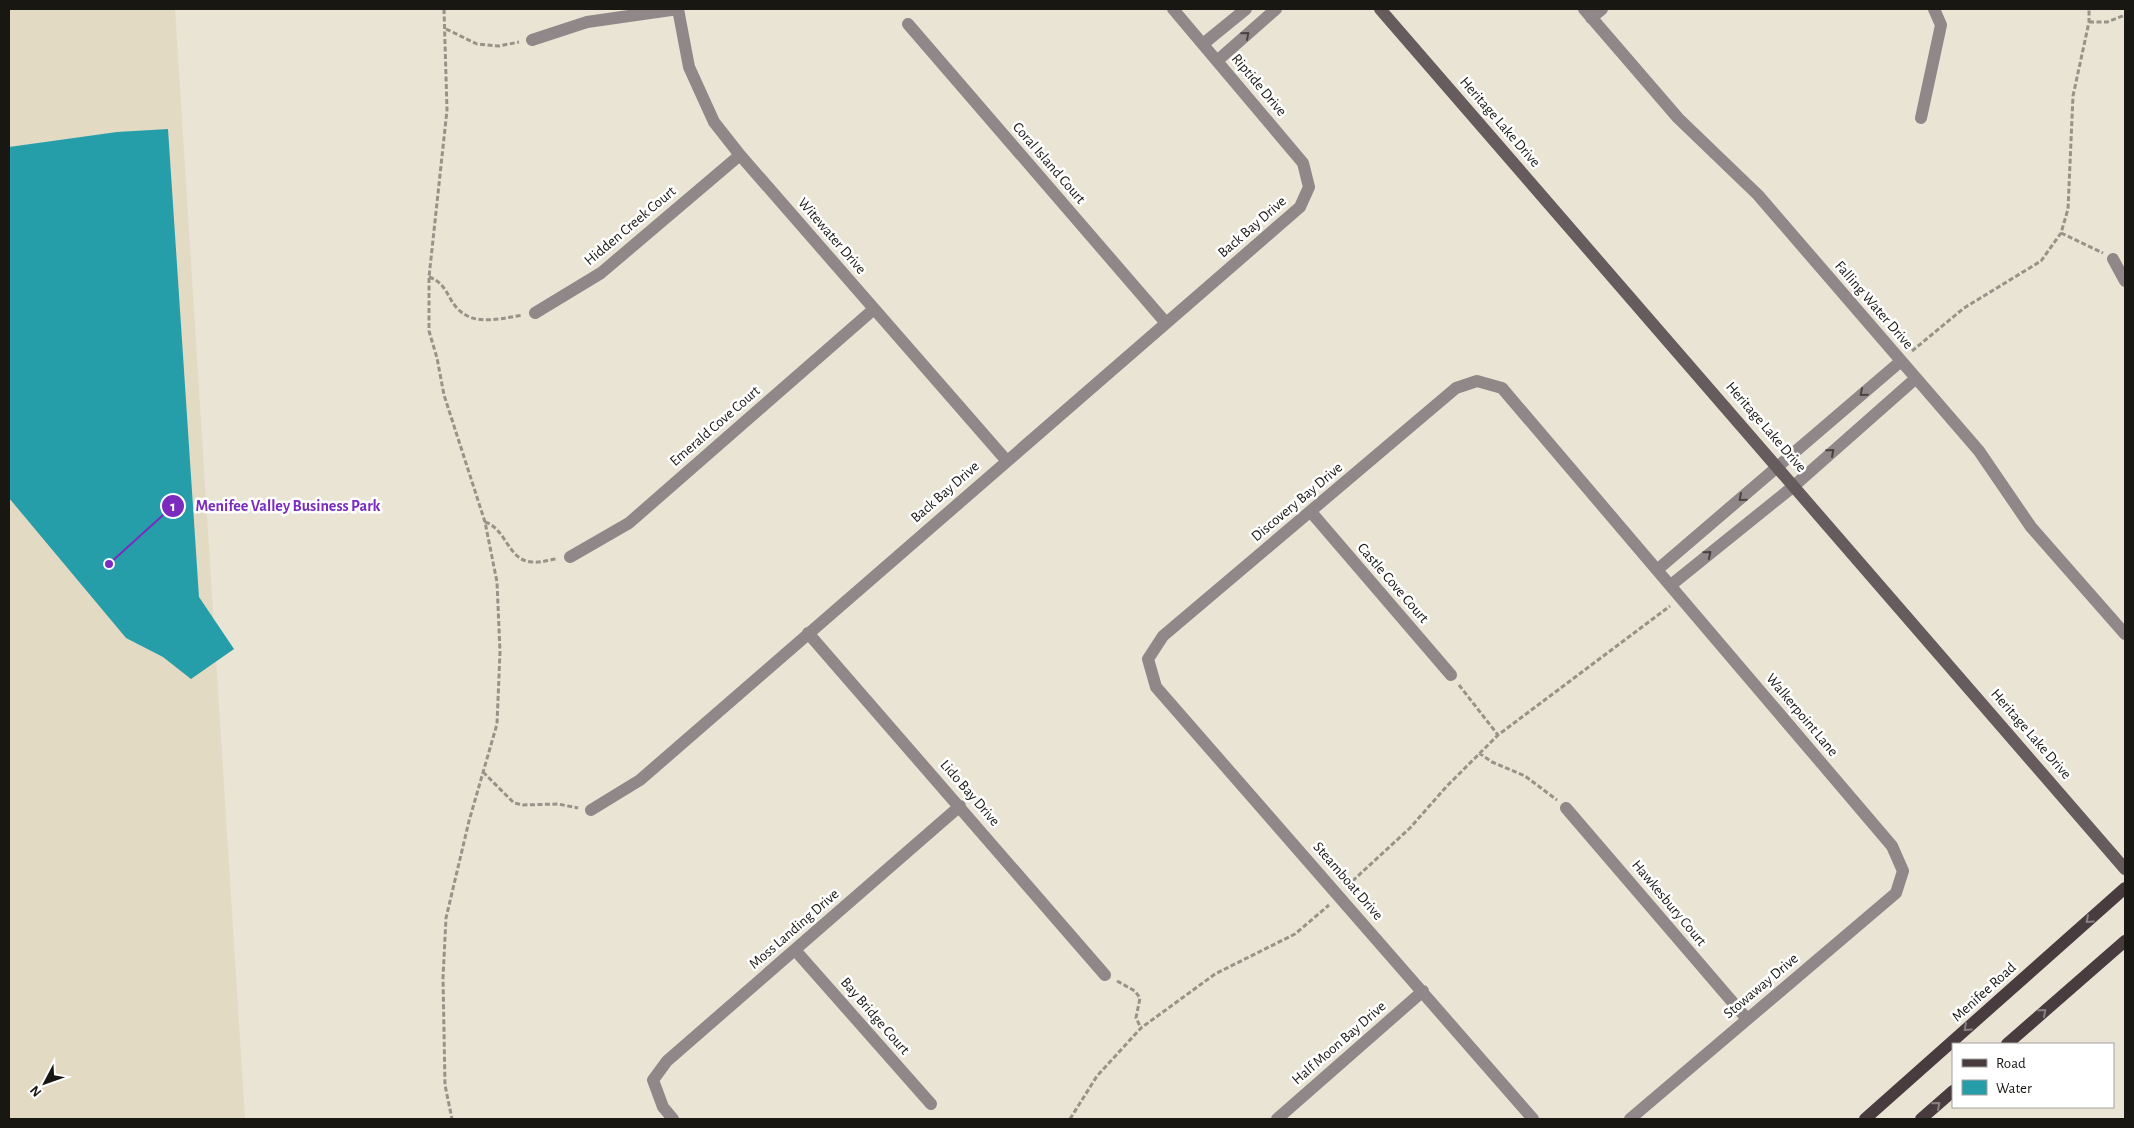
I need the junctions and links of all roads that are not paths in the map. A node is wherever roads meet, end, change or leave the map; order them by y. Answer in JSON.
{"nodes":[{"id":1,"x":678,"y":9,"type":"edge"},
{"id":2,"x":1173,"y":9,"type":"edge"},
{"id":3,"x":1246,"y":9,"type":"edge"},
{"id":4,"x":1276,"y":9,"type":"edge"},
{"id":5,"x":1380,"y":9,"type":"edge"},
{"id":6,"x":1602,"y":9,"type":"edge"},
{"id":7,"x":1934,"y":9,"type":"edge"},
{"id":8,"x":1588,"y":13,"type":"edge"},
{"id":9,"x":908,"y":24,"type":"dead end"},
{"id":10,"x":532,"y":40,"type":"road end"},
{"id":11,"x":1203,"y":44,"type":"junction"},
{"id":12,"x":1217,"y":61,"type":"junction"},
{"id":13,"x":1922,"y":118,"type":"dead end"},
{"id":14,"x":740,"y":155,"type":"junction"},
{"id":15,"x":1308,"y":187,"type":"joint"},
{"id":16,"x":2113,"y":259,"type":"road end"},
{"id":17,"x":2125,"y":281,"type":"edge"},
{"id":18,"x":874,"y":309,"type":"junction"},
{"id":19,"x":534,"y":313,"type":"road end"},
{"id":20,"x":1166,"y":322,"type":"junction"},
{"id":21,"x":1901,"y":361,"type":"junction"},
{"id":22,"x":1915,"y":379,"type":"junction"},
{"id":23,"x":1477,"y":381,"type":"joint"},
{"id":24,"x":1006,"y":460,"type":"junction"},
{"id":25,"x":1779,"y":466,"type":"junction"},
{"id":26,"x":1795,"y":485,"type":"junction"},
{"id":27,"x":1311,"y":512,"type":"junction"},
{"id":28,"x":570,"y":557,"type":"road end"},
{"id":29,"x":1657,"y":570,"type":"junction"},
{"id":30,"x":1670,"y":585,"type":"junction"},
{"id":31,"x":808,"y":634,"type":"junction"},
{"id":32,"x":2125,"y":634,"type":"edge"},
{"id":33,"x":1148,"y":659,"type":"joint"},
{"id":34,"x":1451,"y":675,"type":"road end"},
{"id":35,"x":960,"y":806,"type":"junction"},
{"id":36,"x":1566,"y":808,"type":"road end"},
{"id":37,"x":590,"y":810,"type":"road end"},
{"id":38,"x":2125,"y":868,"type":"edge"},
{"id":39,"x":1903,"y":871,"type":"joint"},
{"id":40,"x":2125,"y":888,"type":"edge"},
{"id":41,"x":2125,"y":941,"type":"edge"},
{"id":42,"x":795,"y":950,"type":"junction"},
{"id":43,"x":1105,"y":975,"type":"road end"},
{"id":44,"x":1423,"y":992,"type":"junction"},
{"id":45,"x":1747,"y":1019,"type":"junction"},
{"id":46,"x":2008,"y":1043,"type":"edge"},
{"id":47,"x":1952,"y":1092,"type":"edge"},
{"id":48,"x":931,"y":1104,"type":"dead end"},
{"id":49,"x":673,"y":1119,"type":"edge"},
{"id":50,"x":1277,"y":1119,"type":"edge"},
{"id":51,"x":1533,"y":1119,"type":"edge"},
{"id":52,"x":1630,"y":1119,"type":"edge"},
{"id":53,"x":1865,"y":1119,"type":"edge"},
{"id":54,"x":1921,"y":1119,"type":"edge"}],
"edges":[{"from":1,"to":10,"type":"street"},
{"from":1,"to":14,"type":"street","name":"Witewater Drive"},
{"from":2,"to":11,"type":"street","name":"Riptide Drive"},
{"from":3,"to":11,"type":"street"},
{"from":12,"to":4,"type":"street","one_way":true},
{"from":5,"to":25,"type":"street","name":"Heritage Lake Drive"},
{"from":6,"to":8,"type":"street"},
{"from":7,"to":13,"type":"street"},
{"from":8,"to":21,"type":"street","name":"Falling Water Drive"},
{"from":9,"to":20,"type":"street","name":"Coral Island Court"},
{"from":11,"to":12,"type":"street","name":"Riptide Drive"},
{"from":12,"to":15,"type":"street","name":"Riptide Drive"},
{"from":14,"to":18,"type":"street","name":"Witewater Drive"},
{"from":14,"to":19,"type":"street","name":"Hidden Creek Court"},
{"from":15,"to":20,"type":"street","name":"Back Bay Drive"},
{"from":16,"to":17,"type":"street"},
{"from":18,"to":24,"type":"street","name":"Witewater Drive"},
{"from":18,"to":28,"type":"street","name":"Emerald Cove Court"},
{"from":20,"to":24,"type":"street","name":"Back Bay Drive"},
{"from":21,"to":22,"type":"street","name":"Falling Water Drive"},
{"from":21,"to":25,"type":"street","one_way":true},
{"from":26,"to":22,"type":"street","one_way":true},
{"from":22,"to":32,"type":"street","name":"Falling Water Drive"},
{"from":23,"to":27,"type":"street","name":"Discovery Bay Drive"},
{"from":23,"to":29,"type":"street","name":"Walkerpoint Lane"},
{"from":24,"to":31,"type":"street","name":"Back Bay Drive"},
{"from":25,"to":26,"type":"street","name":"Heritage Lake Drive"},
{"from":25,"to":29,"type":"street","one_way":true},
{"from":30,"to":26,"type":"street","one_way":true},
{"from":26,"to":38,"type":"street","name":"Heritage Lake Drive"},
{"from":27,"to":33,"type":"street","name":"Discovery Bay Drive"},
{"from":27,"to":34,"type":"street","name":"Castle Cove Court"},
{"from":29,"to":30,"type":"street","name":"Walkerpoint Lane"},
{"from":30,"to":39,"type":"street","name":"Walkerpoint Lane"},
{"from":31,"to":35,"type":"street","name":"Lido Bay Drive"},
{"from":31,"to":37,"type":"street","name":"Back Bay Drive"},
{"from":33,"to":44,"type":"street","name":"Steamboat Drive"},
{"from":35,"to":42,"type":"street","name":"Moss Landing Drive"},
{"from":35,"to":43,"type":"street","name":"Lido Bay Drive"},
{"from":36,"to":45,"type":"street","name":"Hawkesbury Court"},
{"from":39,"to":45,"type":"street","name":"Stowaway Drive"},
{"from":40,"to":53,"type":"main road","name":"Menifee Road","one_way":true},
{"from":46,"to":41,"type":"main road","one_way":true},
{"from":42,"to":48,"type":"street","name":"Bay Bridge Court"},
{"from":42,"to":49,"type":"street","name":"Moss Landing Drive"},
{"from":44,"to":50,"type":"street","name":"Half Moon Bay Drive"},
{"from":44,"to":51,"type":"street","name":"Steamboat Drive"},
{"from":45,"to":52,"type":"street","name":"Stowaway Drive"},
{"from":54,"to":47,"type":"main road","one_way":true}]}
